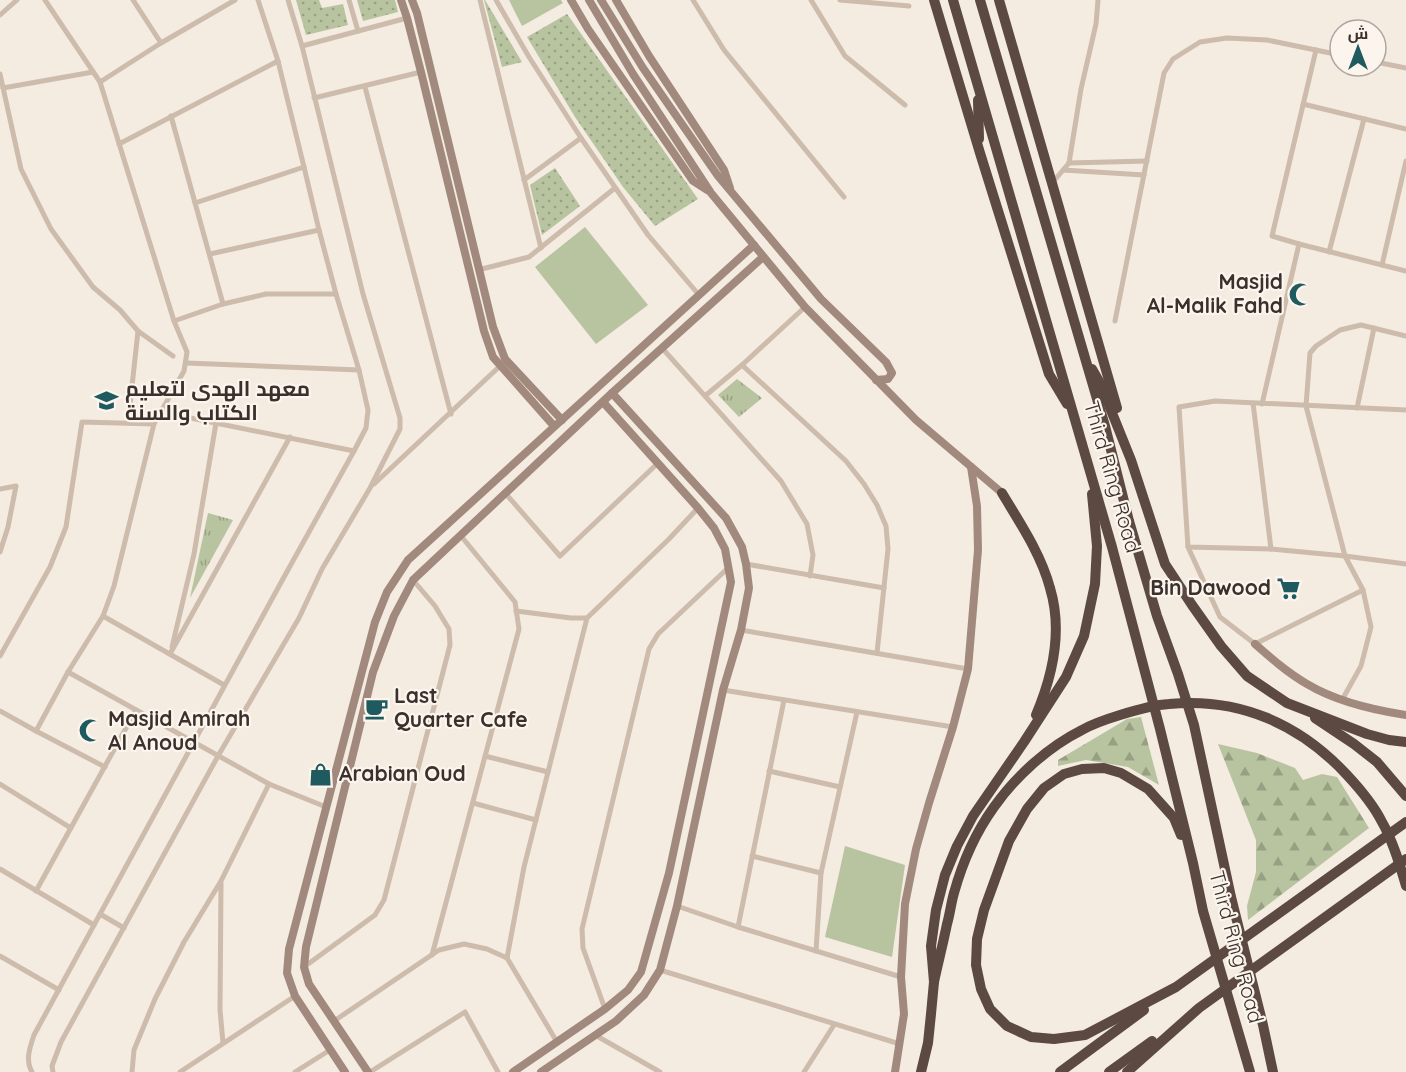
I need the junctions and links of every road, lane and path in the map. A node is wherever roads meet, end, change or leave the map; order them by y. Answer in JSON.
{"nodes":[{"id":1,"x":17,"y":0,"type":"edge"},
{"id":2,"x":45,"y":0,"type":"edge"},
{"id":3,"x":133,"y":0,"type":"edge"},
{"id":4,"x":235,"y":0,"type":"edge"},
{"id":5,"x":258,"y":0,"type":"edge"},
{"id":6,"x":288,"y":0,"type":"edge"},
{"id":7,"x":349,"y":0,"type":"edge"},
{"id":8,"x":401,"y":0,"type":"edge"},
{"id":9,"x":412,"y":0,"type":"edge"},
{"id":10,"x":480,"y":0,"type":"edge"},
{"id":11,"x":495,"y":0,"type":"edge"},
{"id":12,"x":571,"y":0,"type":"edge"},
{"id":13,"x":589,"y":0,"type":"edge"},
{"id":14,"x":601,"y":0,"type":"edge"},
{"id":15,"x":616,"y":0,"type":"edge"},
{"id":16,"x":693,"y":0,"type":"edge"},
{"id":17,"x":811,"y":0,"type":"edge"},
{"id":18,"x":840,"y":0,"type":"edge"},
{"id":19,"x":934,"y":0,"type":"edge"},
{"id":20,"x":953,"y":0,"type":"edge"},
{"id":21,"x":980,"y":0,"type":"edge"},
{"id":22,"x":999,"y":0,"type":"edge"},
{"id":23,"x":1098,"y":0,"type":"edge"},
{"id":24,"x":909,"y":6,"type":"dead end"},
{"id":25,"x":0,"y":15,"type":"edge"},
{"id":26,"x":407,"y":18,"type":"junction"},
{"id":27,"x":358,"y":31,"type":"junction"},
{"id":28,"x":161,"y":43,"type":"junction"},
{"id":29,"x":302,"y":46,"type":"junction"},
{"id":30,"x":1316,"y":50,"type":"junction"},
{"id":31,"x":1328,"y":52,"type":"edge"},
{"id":32,"x":278,"y":61,"type":"junction"},
{"id":33,"x":1388,"y":64,"type":"edge"},
{"id":34,"x":1406,"y":68,"type":"edge"},
{"id":35,"x":93,"y":72,"type":"junction"},
{"id":36,"x":421,"y":72,"type":"junction"},
{"id":37,"x":0,"y":74,"type":"edge"},
{"id":38,"x":100,"y":82,"type":"junction"},
{"id":39,"x":978,"y":85,"type":"junction"},
{"id":40,"x":365,"y":87,"type":"junction"},
{"id":41,"x":3,"y":88,"type":"junction"},
{"id":42,"x":314,"y":98,"type":"junction"},
{"id":43,"x":1303,"y":104,"type":"junction"},
{"id":44,"x":905,"y":105,"type":"dead end"},
{"id":45,"x":171,"y":117,"type":"junction"},
{"id":46,"x":1364,"y":119,"type":"junction"},
{"id":47,"x":1406,"y":129,"type":"edge"},
{"id":48,"x":581,"y":138,"type":"junction"},
{"id":49,"x":119,"y":144,"type":"junction"},
{"id":50,"x":980,"y":153,"type":"junction"},
{"id":51,"x":1146,"y":162,"type":"junction"},
{"id":52,"x":1406,"y":162,"type":"edge"},
{"id":53,"x":1069,"y":163,"type":"junction"},
{"id":54,"x":304,"y":167,"type":"junction"},
{"id":55,"x":1063,"y":170,"type":"junction"},
{"id":56,"x":1144,"y":174,"type":"junction"},
{"id":57,"x":524,"y":180,"type":"junction"},
{"id":58,"x":1052,"y":183,"type":"junction"},
{"id":59,"x":615,"y":188,"type":"junction"},
{"id":60,"x":1399,"y":191,"type":"junction"},
{"id":61,"x":731,"y":192,"type":"junction"},
{"id":62,"x":711,"y":193,"type":"junction"},
{"id":63,"x":1406,"y":193,"type":"edge"},
{"id":64,"x":844,"y":197,"type":"dead end"},
{"id":65,"x":195,"y":202,"type":"junction"},
{"id":66,"x":319,"y":230,"type":"junction"},
{"id":67,"x":1299,"y":244,"type":"junction"},
{"id":68,"x":754,"y":245,"type":"junction"},
{"id":69,"x":541,"y":248,"type":"junction"},
{"id":70,"x":1329,"y":252,"type":"junction"},
{"id":71,"x":210,"y":254,"type":"junction"},
{"id":72,"x":763,"y":257,"type":"junction"},
{"id":73,"x":1382,"y":265,"type":"junction"},
{"id":74,"x":478,"y":270,"type":"junction"},
{"id":75,"x":1406,"y":271,"type":"edge"},
{"id":76,"x":336,"y":294,"type":"junction"},
{"id":77,"x":699,"y":295,"type":"junction"},
{"id":78,"x":223,"y":304,"type":"junction"},
{"id":79,"x":805,"y":307,"type":"junction"},
{"id":80,"x":174,"y":321,"type":"junction"},
{"id":81,"x":1115,"y":321,"type":"dead end"},
{"id":82,"x":1374,"y":328,"type":"junction"},
{"id":83,"x":138,"y":330,"type":"junction"},
{"id":84,"x":1406,"y":336,"type":"edge"},
{"id":85,"x":662,"y":348,"type":"junction"},
{"id":86,"x":1083,"y":352,"type":"junction"},
{"id":87,"x":173,"y":356,"type":"dead end"},
{"id":88,"x":186,"y":363,"type":"junction"},
{"id":89,"x":742,"y":365,"type":"junction"},
{"id":90,"x":500,"y":366,"type":"junction"},
{"id":91,"x":359,"y":370,"type":"junction"},
{"id":92,"x":876,"y":380,"type":"junction"},
{"id":93,"x":612,"y":393,"type":"junction"},
{"id":94,"x":705,"y":396,"type":"junction"},
{"id":95,"x":603,"y":402,"type":"junction"},
{"id":96,"x":1253,"y":403,"type":"junction"},
{"id":97,"x":1262,"y":404,"type":"junction"},
{"id":98,"x":1306,"y":406,"type":"junction"},
{"id":99,"x":1357,"y":408,"type":"junction"},
{"id":100,"x":1406,"y":410,"type":"edge"},
{"id":101,"x":161,"y":412,"type":"junction"},
{"id":102,"x":451,"y":414,"type":"junction"},
{"id":103,"x":1074,"y":416,"type":"junction"},
{"id":104,"x":562,"y":420,"type":"junction"},
{"id":105,"x":128,"y":423,"type":"junction"},
{"id":106,"x":216,"y":423,"type":"junction"},
{"id":107,"x":154,"y":424,"type":"junction"},
{"id":108,"x":554,"y":426,"type":"junction"},
{"id":109,"x":290,"y":438,"type":"junction"},
{"id":110,"x":354,"y":451,"type":"junction"},
{"id":111,"x":1128,"y":452,"type":"junction"},
{"id":112,"x":658,"y":463,"type":"junction"},
{"id":113,"x":971,"y":466,"type":"junction"},
{"id":114,"x":1089,"y":469,"type":"junction"},
{"id":115,"x":370,"y":488,"type":"junction"},
{"id":116,"x":0,"y":489,"type":"edge"},
{"id":117,"x":1002,"y":493,"type":"joint"},
{"id":118,"x":506,"y":494,"type":"junction"},
{"id":119,"x":698,"y":508,"type":"junction"},
{"id":120,"x":460,"y":536,"type":"junction"},
{"id":121,"x":1188,"y":547,"type":"junction"},
{"id":122,"x":1271,"y":549,"type":"junction"},
{"id":123,"x":0,"y":552,"type":"edge"},
{"id":124,"x":1406,"y":555,"type":"edge"},
{"id":125,"x":1346,"y":556,"type":"junction"},
{"id":126,"x":746,"y":564,"type":"junction"},
{"id":127,"x":1403,"y":564,"type":"edge"},
{"id":128,"x":728,"y":568,"type":"junction"},
{"id":129,"x":810,"y":576,"type":"junction"},
{"id":130,"x":413,"y":580,"type":"junction"},
{"id":131,"x":884,"y":588,"type":"junction"},
{"id":132,"x":1363,"y":590,"type":"junction"},
{"id":133,"x":516,"y":611,"type":"junction"},
{"id":134,"x":103,"y":616,"type":"junction"},
{"id":135,"x":586,"y":618,"type":"junction"},
{"id":136,"x":741,"y":630,"type":"junction"},
{"id":137,"x":1255,"y":644,"type":"junction"},
{"id":138,"x":877,"y":653,"type":"junction"},
{"id":139,"x":170,"y":654,"type":"junction"},
{"id":140,"x":0,"y":656,"type":"edge"},
{"id":141,"x":968,"y":669,"type":"junction"},
{"id":142,"x":68,"y":672,"type":"junction"},
{"id":143,"x":224,"y":685,"type":"junction"},
{"id":144,"x":723,"y":690,"type":"junction"},
{"id":145,"x":784,"y":700,"type":"junction"},
{"id":146,"x":1342,"y":700,"type":"junction"},
{"id":147,"x":1300,"y":708,"type":"junction"},
{"id":148,"x":136,"y":710,"type":"junction"},
{"id":149,"x":0,"y":711,"type":"edge"},
{"id":150,"x":857,"y":712,"type":"junction"},
{"id":151,"x":1406,"y":715,"type":"edge"},
{"id":152,"x":953,"y":727,"type":"junction"},
{"id":153,"x":36,"y":731,"type":"junction"},
{"id":154,"x":194,"y":742,"type":"junction"},
{"id":155,"x":1024,"y":742,"type":"junction"},
{"id":156,"x":1406,"y":742,"type":"edge"},
{"id":157,"x":218,"y":756,"type":"junction"},
{"id":158,"x":485,"y":756,"type":"junction"},
{"id":159,"x":105,"y":767,"type":"junction"},
{"id":160,"x":770,"y":771,"type":"junction"},
{"id":161,"x":548,"y":772,"type":"junction"},
{"id":162,"x":0,"y":784,"type":"edge"},
{"id":163,"x":269,"y":784,"type":"junction"},
{"id":164,"x":840,"y":787,"type":"junction"},
{"id":165,"x":1406,"y":796,"type":"edge"},
{"id":166,"x":473,"y":803,"type":"junction"},
{"id":167,"x":326,"y":807,"type":"junction"},
{"id":168,"x":536,"y":820,"type":"junction"},
{"id":169,"x":1406,"y":822,"type":"edge"},
{"id":170,"x":71,"y":828,"type":"junction"},
{"id":171,"x":752,"y":856,"type":"junction"},
{"id":172,"x":1406,"y":859,"type":"edge"},
{"id":173,"x":1193,"y":863,"type":"junction"},
{"id":174,"x":0,"y":869,"type":"edge"},
{"id":175,"x":821,"y":873,"type":"junction"},
{"id":176,"x":221,"y":881,"type":"junction"},
{"id":177,"x":1406,"y":886,"type":"edge"},
{"id":178,"x":36,"y":891,"type":"junction"},
{"id":179,"x":677,"y":906,"type":"junction"},
{"id":180,"x":100,"y":914,"type":"junction"},
{"id":181,"x":94,"y":926,"type":"junction"},
{"id":182,"x":738,"y":927,"type":"junction"},
{"id":183,"x":123,"y":928,"type":"junction"},
{"id":184,"x":816,"y":951,"type":"junction"},
{"id":185,"x":432,"y":955,"type":"junction"},
{"id":186,"x":0,"y":956,"type":"edge"},
{"id":187,"x":507,"y":958,"type":"junction"},
{"id":188,"x":304,"y":967,"type":"junction"},
{"id":189,"x":660,"y":970,"type":"junction"},
{"id":190,"x":901,"y":977,"type":"junction"},
{"id":191,"x":934,"y":982,"type":"junction"},
{"id":192,"x":1176,"y":987,"type":"junction"},
{"id":193,"x":59,"y":990,"type":"junction"},
{"id":194,"x":295,"y":996,"type":"junction"},
{"id":195,"x":1199,"y":1008,"type":"junction"},
{"id":196,"x":605,"y":1009,"type":"junction"},
{"id":197,"x":334,"y":1021,"type":"junction"},
{"id":198,"x":834,"y":1025,"type":"junction"},
{"id":199,"x":595,"y":1035,"type":"junction"},
{"id":200,"x":557,"y":1041,"type":"junction"},
{"id":201,"x":223,"y":1043,"type":"junction"},
{"id":202,"x":900,"y":1044,"type":"junction"},
{"id":203,"x":330,"y":1050,"type":"junction"},
{"id":204,"x":32,"y":1072,"type":"edge"},
{"id":205,"x":53,"y":1072,"type":"edge"},
{"id":206,"x":132,"y":1072,"type":"edge"},
{"id":207,"x":180,"y":1072,"type":"edge"},
{"id":208,"x":295,"y":1072,"type":"edge"},
{"id":209,"x":345,"y":1072,"type":"edge"},
{"id":210,"x":369,"y":1072,"type":"edge"},
{"id":211,"x":498,"y":1072,"type":"edge"},
{"id":212,"x":513,"y":1072,"type":"edge"},
{"id":213,"x":541,"y":1072,"type":"edge"},
{"id":214,"x":660,"y":1072,"type":"edge"},
{"id":215,"x":804,"y":1072,"type":"edge"},
{"id":216,"x":895,"y":1072,"type":"edge"},
{"id":217,"x":921,"y":1072,"type":"edge"},
{"id":218,"x":1060,"y":1072,"type":"edge"},
{"id":219,"x":1109,"y":1072,"type":"edge"},
{"id":220,"x":1127,"y":1072,"type":"edge"},
{"id":221,"x":1250,"y":1072,"type":"edge"},
{"id":222,"x":1273,"y":1072,"type":"edge"}],
"edges":[{"from":1,"to":25,"type":"street"},
{"from":2,"to":35,"type":"street"},
{"from":3,"to":28,"type":"street"},
{"from":4,"to":28,"type":"street"},
{"from":5,"to":32,"type":"street"},
{"from":6,"to":29,"type":"street"},
{"from":7,"to":27,"type":"street"},
{"from":8,"to":26,"type":"street"},
{"from":9,"to":74,"type":"street"},
{"from":10,"to":57,"type":"street"},
{"from":11,"to":48,"type":"street"},
{"from":12,"to":62,"type":"street"},
{"from":13,"to":62,"type":"street"},
{"from":14,"to":61,"type":"street"},
{"from":15,"to":61,"type":"street"},
{"from":16,"to":64,"type":"street"},
{"from":17,"to":44,"type":"street"},
{"from":18,"to":24,"type":"street"},
{"from":19,"to":50,"type":"highway"},
{"from":20,"to":39,"type":"highway","name":"Third Ring Road"},
{"from":21,"to":86,"type":"highway","name":"Third Ring Road"},
{"from":22,"to":58,"type":"highway"},
{"from":23,"to":53,"type":"street"},
{"from":26,"to":27,"type":"street"},
{"from":26,"to":36,"type":"street"},
{"from":27,"to":29,"type":"street"},
{"from":28,"to":38,"type":"street"},
{"from":29,"to":42,"type":"street"},
{"from":30,"to":31,"type":"street"},
{"from":30,"to":43,"type":"street"},
{"from":30,"to":51,"type":"street"},
{"from":32,"to":45,"type":"street"},
{"from":32,"to":54,"type":"street"},
{"from":33,"to":34,"type":"street"},
{"from":35,"to":38,"type":"street"},
{"from":35,"to":41,"type":"street"},
{"from":36,"to":40,"type":"street"},
{"from":36,"to":90,"type":"street"},
{"from":37,"to":41,"type":"street"},
{"from":38,"to":49,"type":"street"},
{"from":39,"to":50,"type":"highway"},
{"from":39,"to":103,"type":"highway","name":"Third Ring Road"},
{"from":40,"to":42,"type":"street"},
{"from":40,"to":102,"type":"street"},
{"from":41,"to":83,"type":"street"},
{"from":42,"to":115,"type":"street"},
{"from":43,"to":46,"type":"street"},
{"from":43,"to":67,"type":"street"},
{"from":45,"to":49,"type":"street"},
{"from":45,"to":65,"type":"street"},
{"from":46,"to":47,"type":"street"},
{"from":46,"to":70,"type":"street"},
{"from":48,"to":57,"type":"street"},
{"from":48,"to":59,"type":"street"},
{"from":49,"to":80,"type":"street"},
{"from":50,"to":103,"type":"highway"},
{"from":51,"to":53,"type":"street"},
{"from":51,"to":56,"type":"street"},
{"from":52,"to":60,"type":"street"},
{"from":53,"to":55,"type":"street"},
{"from":54,"to":65,"type":"street"},
{"from":54,"to":66,"type":"street"},
{"from":55,"to":56,"type":"street"},
{"from":55,"to":58,"type":"street"},
{"from":56,"to":81,"type":"street"},
{"from":57,"to":69,"type":"street"},
{"from":58,"to":111,"type":"highway"},
{"from":59,"to":69,"type":"street"},
{"from":59,"to":77,"type":"street"},
{"from":60,"to":63,"type":"street"},
{"from":60,"to":73,"type":"street"},
{"from":61,"to":92,"type":"street"},
{"from":62,"to":68,"type":"street"},
{"from":65,"to":71,"type":"street"},
{"from":66,"to":71,"type":"street"},
{"from":66,"to":76,"type":"street"},
{"from":67,"to":70,"type":"street"},
{"from":67,"to":97,"type":"street"},
{"from":68,"to":72,"type":"street"},
{"from":68,"to":77,"type":"street"},
{"from":69,"to":74,"type":"street"},
{"from":70,"to":73,"type":"street"},
{"from":71,"to":78,"type":"street"},
{"from":72,"to":79,"type":"street"},
{"from":72,"to":85,"type":"street"},
{"from":73,"to":75,"type":"street"},
{"from":74,"to":104,"type":"street"},
{"from":76,"to":78,"type":"street"},
{"from":76,"to":91,"type":"street"},
{"from":77,"to":104,"type":"street"},
{"from":78,"to":80,"type":"street"},
{"from":79,"to":89,"type":"street"},
{"from":79,"to":92,"type":"street"},
{"from":80,"to":88,"type":"street"},
{"from":82,"to":84,"type":"street"},
{"from":82,"to":98,"type":"street"},
{"from":82,"to":99,"type":"street"},
{"from":83,"to":87,"type":"street"},
{"from":83,"to":105,"type":"street"},
{"from":85,"to":93,"type":"street"},
{"from":85,"to":94,"type":"street"},
{"from":86,"to":111,"type":"highway"},
{"from":86,"to":222,"type":"highway","name":"Third Ring Road"},
{"from":88,"to":91,"type":"street"},
{"from":88,"to":101,"type":"street"},
{"from":89,"to":94,"type":"street"},
{"from":89,"to":131,"type":"street"},
{"from":90,"to":102,"type":"street"},
{"from":90,"to":108,"type":"street"},
{"from":91,"to":110,"type":"street"},
{"from":92,"to":113,"type":"street"},
{"from":93,"to":95,"type":"street"},
{"from":93,"to":126,"type":"street"},
{"from":94,"to":129,"type":"street"},
{"from":95,"to":112,"type":"street"},
{"from":95,"to":118,"type":"street"},
{"from":96,"to":97,"type":"street"},
{"from":96,"to":121,"type":"street"},
{"from":96,"to":122,"type":"street"},
{"from":97,"to":98,"type":"street"},
{"from":98,"to":99,"type":"street"},
{"from":98,"to":125,"type":"street"},
{"from":99,"to":100,"type":"street"},
{"from":101,"to":106,"type":"street"},
{"from":101,"to":107,"type":"street"},
{"from":102,"to":115,"type":"street"},
{"from":103,"to":114,"type":"highway","name":"Third Ring Road"},
{"from":104,"to":108,"type":"street"},
{"from":105,"to":107,"type":"street"},
{"from":105,"to":140,"type":"street"},
{"from":106,"to":109,"type":"street"},
{"from":106,"to":139,"type":"street"},
{"from":107,"to":134,"type":"street"},
{"from":108,"to":167,"type":"street"},
{"from":109,"to":110,"type":"street"},
{"from":109,"to":139,"type":"street"},
{"from":110,"to":143,"type":"street"},
{"from":111,"to":147,"type":"highway"},
{"from":112,"to":118,"type":"street"},
{"from":112,"to":119,"type":"street"},
{"from":113,"to":117,"type":"street"},
{"from":113,"to":141,"type":"street"},
{"from":114,"to":155,"type":"highway"},
{"from":114,"to":173,"type":"highway","name":"Third Ring Road"},
{"from":115,"to":157,"type":"street"},
{"from":116,"to":123,"type":"street"},
{"from":117,"to":155,"type":"highway"},
{"from":118,"to":120,"type":"street"},
{"from":119,"to":128,"type":"street"},
{"from":119,"to":135,"type":"street"},
{"from":120,"to":130,"type":"street"},
{"from":120,"to":133,"type":"street"},
{"from":121,"to":122,"type":"street"},
{"from":121,"to":137,"type":"street"},
{"from":122,"to":125,"type":"street"},
{"from":124,"to":127,"type":"street"},
{"from":125,"to":127,"type":"street"},
{"from":125,"to":132,"type":"street"},
{"from":126,"to":129,"type":"street"},
{"from":126,"to":136,"type":"street"},
{"from":128,"to":196,"type":"street"},
{"from":128,"to":196,"type":"street"},
{"from":129,"to":131,"type":"street"},
{"from":130,"to":188,"type":"street"},
{"from":130,"to":188,"type":"street"},
{"from":131,"to":138,"type":"street"},
{"from":132,"to":137,"type":"street"},
{"from":132,"to":146,"type":"street"},
{"from":133,"to":135,"type":"street"},
{"from":133,"to":158,"type":"street"},
{"from":134,"to":139,"type":"street"},
{"from":134,"to":142,"type":"street"},
{"from":135,"to":161,"type":"street"},
{"from":136,"to":138,"type":"street"},
{"from":136,"to":144,"type":"street"},
{"from":137,"to":146,"type":"street"},
{"from":138,"to":141,"type":"street"},
{"from":139,"to":143,"type":"street"},
{"from":141,"to":152,"type":"street"},
{"from":142,"to":148,"type":"street"},
{"from":142,"to":153,"type":"street"},
{"from":143,"to":154,"type":"street"},
{"from":144,"to":145,"type":"street"},
{"from":144,"to":179,"type":"street"},
{"from":145,"to":150,"type":"street"},
{"from":145,"to":160,"type":"street"},
{"from":146,"to":151,"type":"street"},
{"from":147,"to":156,"type":"highway"},
{"from":147,"to":165,"type":"highway"},
{"from":148,"to":154,"type":"street"},
{"from":148,"to":159,"type":"street"},
{"from":149,"to":153,"type":"street"},
{"from":150,"to":152,"type":"street"},
{"from":150,"to":164,"type":"street"},
{"from":152,"to":190,"type":"street"},
{"from":153,"to":159,"type":"street"},
{"from":154,"to":157,"type":"street"},
{"from":154,"to":180,"type":"street"},
{"from":155,"to":191,"type":"highway"},
{"from":157,"to":163,"type":"street"},
{"from":157,"to":183,"type":"street"},
{"from":158,"to":161,"type":"street"},
{"from":158,"to":166,"type":"street"},
{"from":159,"to":170,"type":"street"},
{"from":160,"to":164,"type":"street"},
{"from":160,"to":171,"type":"street"},
{"from":161,"to":168,"type":"street"},
{"from":162,"to":170,"type":"street"},
{"from":163,"to":167,"type":"street"},
{"from":163,"to":176,"type":"street"},
{"from":164,"to":175,"type":"street"},
{"from":166,"to":168,"type":"street"},
{"from":166,"to":185,"type":"street"},
{"from":167,"to":194,"type":"street"},
{"from":168,"to":187,"type":"street"},
{"from":169,"to":192,"type":"highway"},
{"from":170,"to":178,"type":"street"},
{"from":171,"to":175,"type":"street"},
{"from":171,"to":182,"type":"street"},
{"from":172,"to":195,"type":"highway"},
{"from":173,"to":192,"type":"highway"},
{"from":173,"to":221,"type":"highway","name":"Third Ring Road"},
{"from":174,"to":178,"type":"street"},
{"from":175,"to":184,"type":"street"},
{"from":176,"to":201,"type":"street"},
{"from":176,"to":206,"type":"street"},
{"from":177,"to":191,"type":"highway"},
{"from":178,"to":181,"type":"street"},
{"from":179,"to":182,"type":"street"},
{"from":179,"to":189,"type":"street"},
{"from":180,"to":181,"type":"street"},
{"from":180,"to":183,"type":"street"},
{"from":181,"to":193,"type":"street"},
{"from":182,"to":184,"type":"street"},
{"from":183,"to":205,"type":"street"},
{"from":184,"to":190,"type":"street"},
{"from":185,"to":187,"type":"street"},
{"from":185,"to":197,"type":"street"},
{"from":186,"to":193,"type":"street"},
{"from":187,"to":200,"type":"street"},
{"from":188,"to":197,"type":"street"},
{"from":189,"to":198,"type":"street"},
{"from":189,"to":199,"type":"street"},
{"from":190,"to":202,"type":"street"},
{"from":191,"to":217,"type":"highway"},
{"from":192,"to":218,"type":"highway"},
{"from":193,"to":204,"type":"street"},
{"from":194,"to":201,"type":"street"},
{"from":194,"to":203,"type":"street"},
{"from":195,"to":219,"type":"highway"},
{"from":195,"to":220,"type":"highway"},
{"from":196,"to":200,"type":"street"},
{"from":197,"to":210,"type":"street"},
{"from":198,"to":202,"type":"street"},
{"from":198,"to":215,"type":"street"},
{"from":199,"to":213,"type":"street"},
{"from":199,"to":214,"type":"street"},
{"from":200,"to":212,"type":"street"},
{"from":201,"to":207,"type":"street"},
{"from":202,"to":216,"type":"street"},
{"from":203,"to":208,"type":"street"},
{"from":203,"to":209,"type":"street"},
{"from":210,"to":211,"type":"street"}]}
